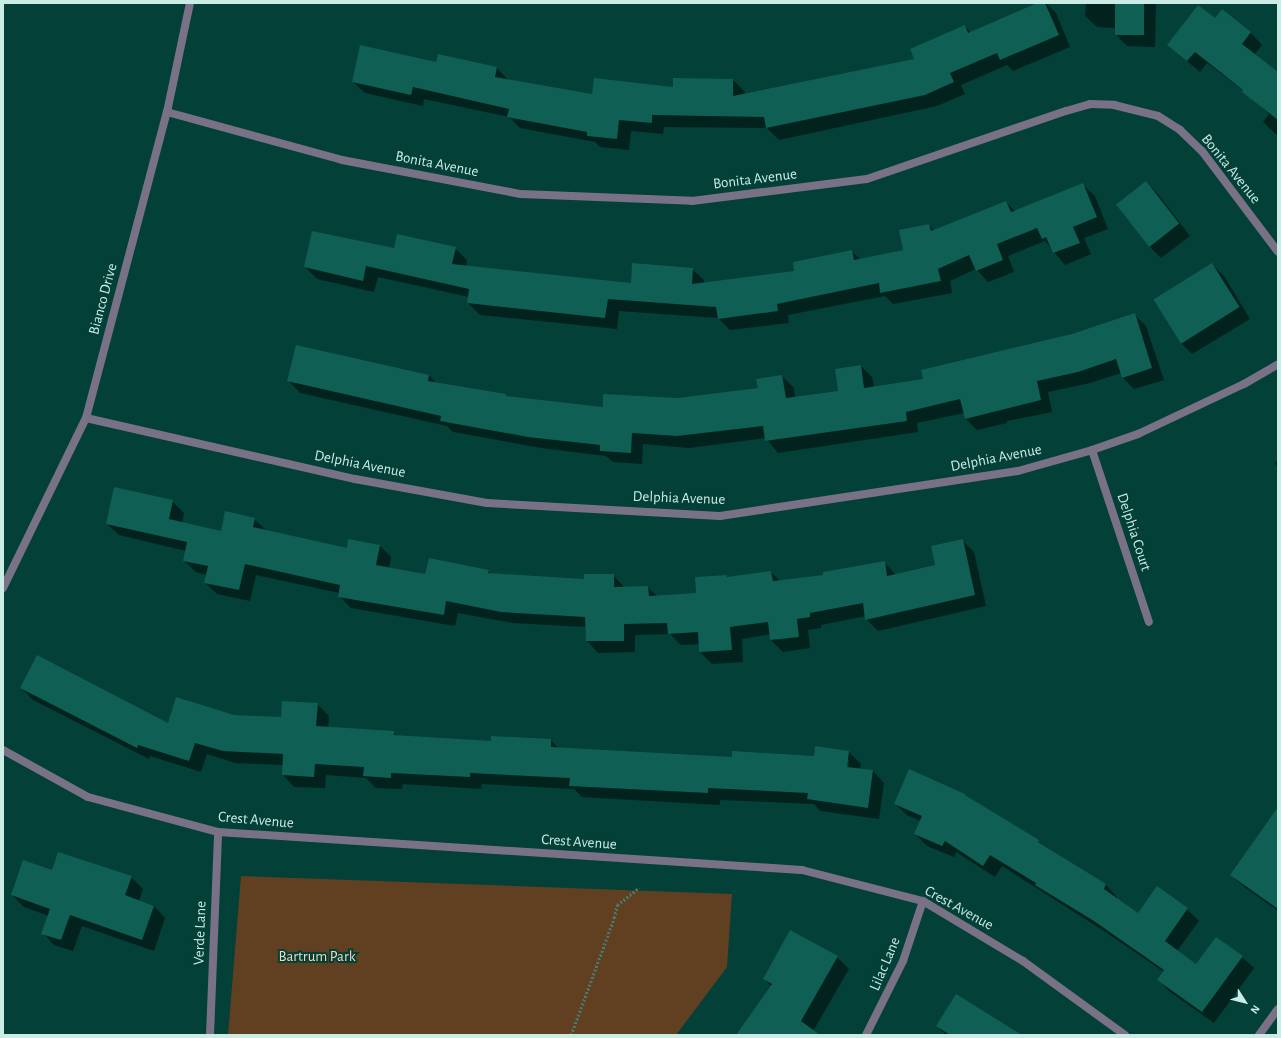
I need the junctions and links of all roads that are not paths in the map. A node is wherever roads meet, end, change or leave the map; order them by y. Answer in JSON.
{"nodes":[{"id":1,"x":190,"y":3,"type":"edge"},
{"id":2,"x":167,"y":112,"type":"junction"},
{"id":3,"x":1278,"y":252,"type":"edge"},
{"id":4,"x":1278,"y":364,"type":"edge"},
{"id":5,"x":86,"y":418,"type":"junction"},
{"id":6,"x":1092,"y":450,"type":"junction"},
{"id":7,"x":3,"y":588,"type":"edge"},
{"id":8,"x":1150,"y":622,"type":"dead end"},
{"id":9,"x":3,"y":750,"type":"edge"},
{"id":10,"x":218,"y":832,"type":"junction"},
{"id":11,"x":923,"y":901,"type":"junction"},
{"id":12,"x":1278,"y":1009,"type":"edge"},
{"id":13,"x":210,"y":1035,"type":"edge"},
{"id":14,"x":866,"y":1035,"type":"edge"},
{"id":15,"x":1125,"y":1035,"type":"edge"},
{"id":16,"x":1259,"y":1035,"type":"edge"}],
"edges":[{"from":1,"to":2,"type":"street","name":"Bianco Drive"},
{"from":2,"to":3,"type":"street","name":"Bonita Avenue"},
{"from":2,"to":5,"type":"street","name":"Bianco Drive"},
{"from":4,"to":6,"type":"street","name":"Delphia Avenue"},
{"from":5,"to":6,"type":"street","name":"Delphia Avenue"},
{"from":5,"to":7,"type":"street","name":"Bianco Drive"},
{"from":6,"to":8,"type":"street","name":"Delphia Court"},
{"from":9,"to":10,"type":"street","name":"Crest Avenue"},
{"from":10,"to":11,"type":"street","name":"Crest Avenue"},
{"from":10,"to":13,"type":"street","name":"Verde Lane"},
{"from":11,"to":14,"type":"street","name":"Lilac Lane"},
{"from":11,"to":15,"type":"street","name":"Crest Avenue"},
{"from":12,"to":16,"type":"street"}]}
